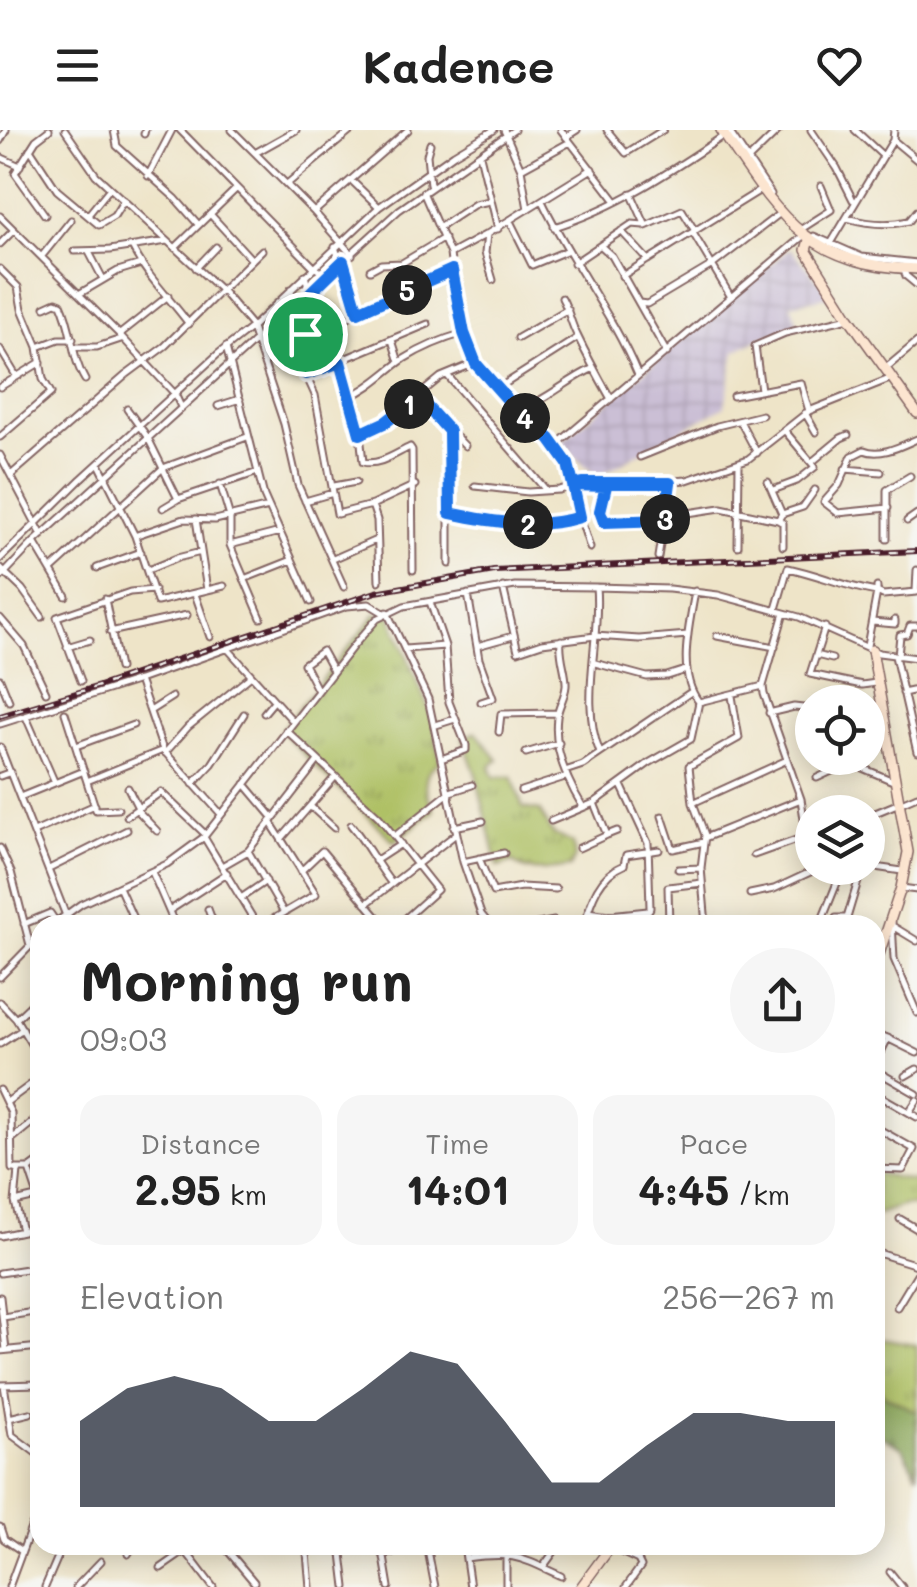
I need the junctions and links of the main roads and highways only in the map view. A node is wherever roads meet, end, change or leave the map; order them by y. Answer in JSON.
{"nodes":[{"id":1,"x":727,"y":134,"type":"edge"},
{"id":2,"x":805,"y":238,"type":"junction"},
{"id":3,"x":917,"y":266,"type":"edge"},
{"id":4,"x":915,"y":407,"type":"edge"},
{"id":5,"x":869,"y":648,"type":"road end"},
{"id":6,"x":912,"y":860,"type":"edge"},
{"id":7,"x":885,"y":926,"type":"edge"},
{"id":8,"x":604,"y":1555,"type":"edge"},
{"id":9,"x":581,"y":1587,"type":"edge"}],
"edges":[{"from":1,"to":2,"type":"main road"},
{"from":2,"to":3,"type":"main road"},
{"from":2,"to":4,"type":"main road"},
{"from":5,"to":6,"type":"main road"},
{"from":6,"to":7,"type":"main road"},
{"from":8,"to":9,"type":"main road"}]}
